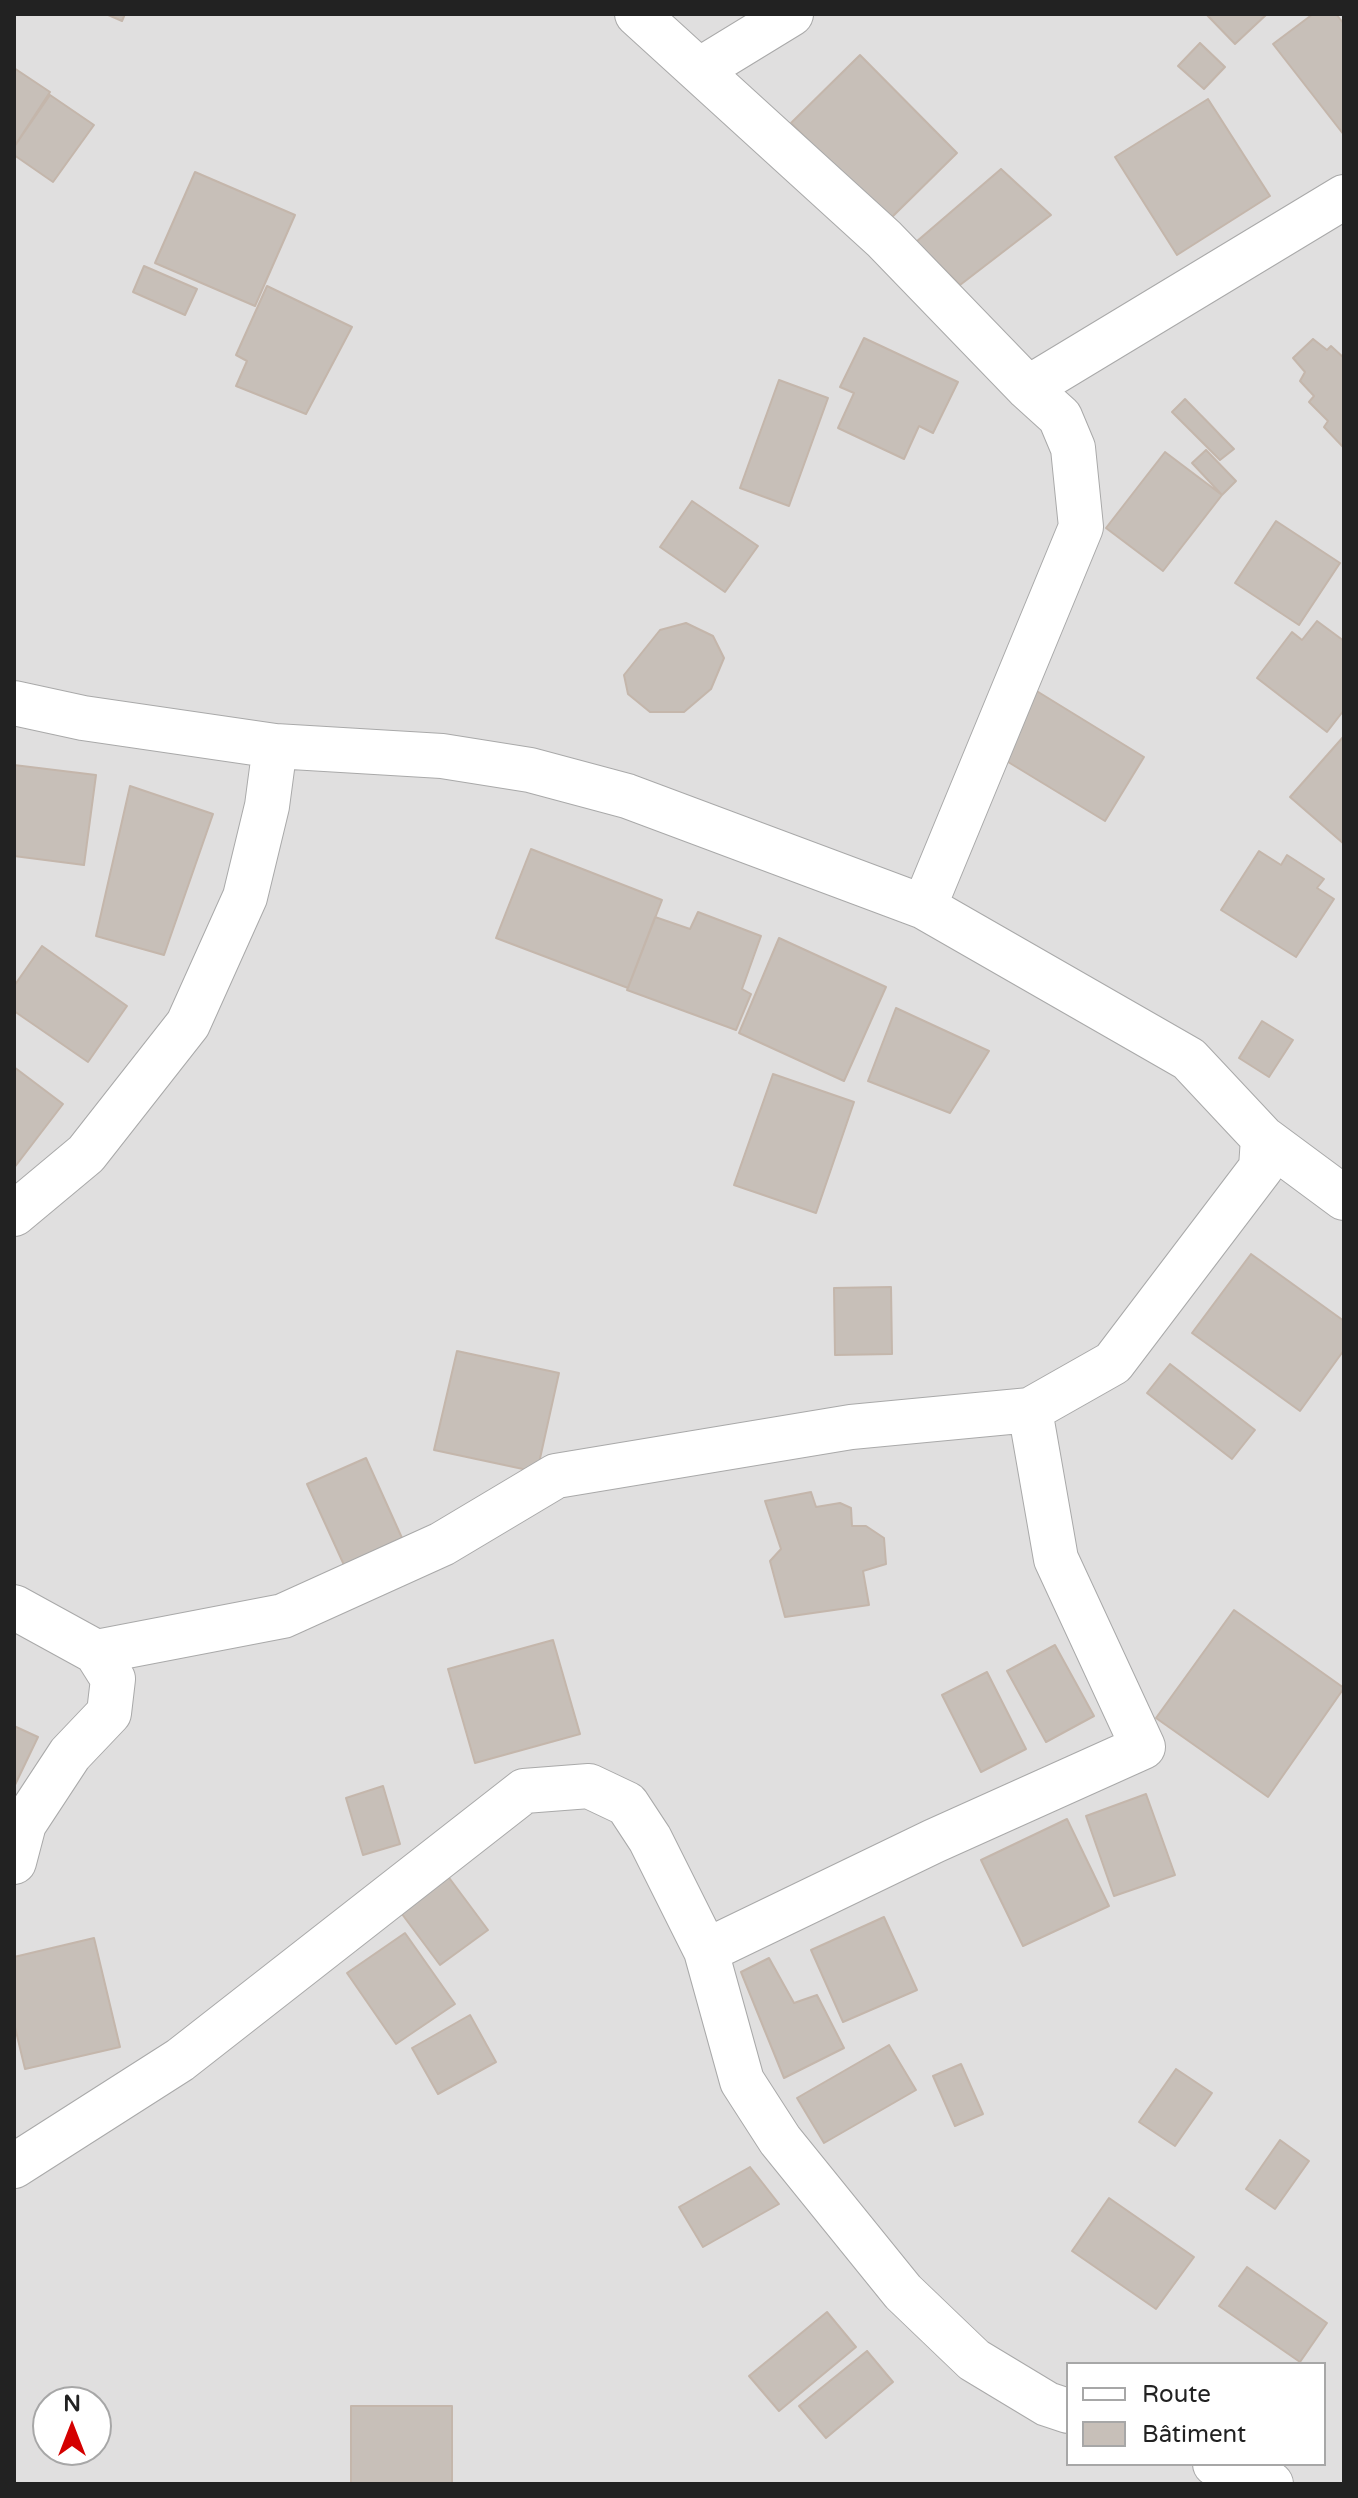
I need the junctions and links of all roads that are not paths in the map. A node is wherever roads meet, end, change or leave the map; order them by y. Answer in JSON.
{"nodes":[{"id":1,"x":637,"y":14,"type":"edge"},
{"id":2,"x":791,"y":14,"type":"edge"},
{"id":3,"x":701,"y":69,"type":"junction"},
{"id":4,"x":1344,"y":197,"type":"edge"},
{"id":5,"x":1028,"y":388,"type":"junction"},
{"id":6,"x":14,"y":703,"type":"edge"},
{"id":7,"x":275,"y":746,"type":"junction"},
{"id":8,"x":924,"y":907,"type":"junction"},
{"id":9,"x":1263,"y":1138,"type":"junction"},
{"id":10,"x":1344,"y":1198,"type":"edge"},
{"id":11,"x":14,"y":1214,"type":"edge"},
{"id":12,"x":1030,"y":1410,"type":"junction"},
{"id":13,"x":14,"y":1607,"type":"edge"},
{"id":14,"x":96,"y":1652,"type":"junction"},
{"id":15,"x":14,"y":1862,"type":"edge"},
{"id":16,"x":706,"y":1951,"type":"junction"},
{"id":17,"x":14,"y":2166,"type":"edge"},
{"id":18,"x":1066,"y":2410,"type":"edge"},
{"id":19,"x":1221,"y":2466,"type":"edge"},
{"id":20,"x":1271,"y":2484,"type":"edge"}],
"edges":[{"from":1,"to":3,"type":"street"},
{"from":2,"to":3,"type":"street"},
{"from":3,"to":5,"type":"street"},
{"from":4,"to":5,"type":"street"},
{"from":5,"to":8,"type":"street"},
{"from":6,"to":7,"type":"street"},
{"from":7,"to":8,"type":"street"},
{"from":7,"to":11,"type":"street"},
{"from":8,"to":9,"type":"street"},
{"from":9,"to":10,"type":"street"},
{"from":9,"to":12,"type":"street"},
{"from":12,"to":14,"type":"street"},
{"from":12,"to":16,"type":"street"},
{"from":13,"to":14,"type":"street"},
{"from":14,"to":15,"type":"street"},
{"from":16,"to":17,"type":"street"},
{"from":16,"to":18,"type":"street"},
{"from":19,"to":20,"type":"street"}]}
